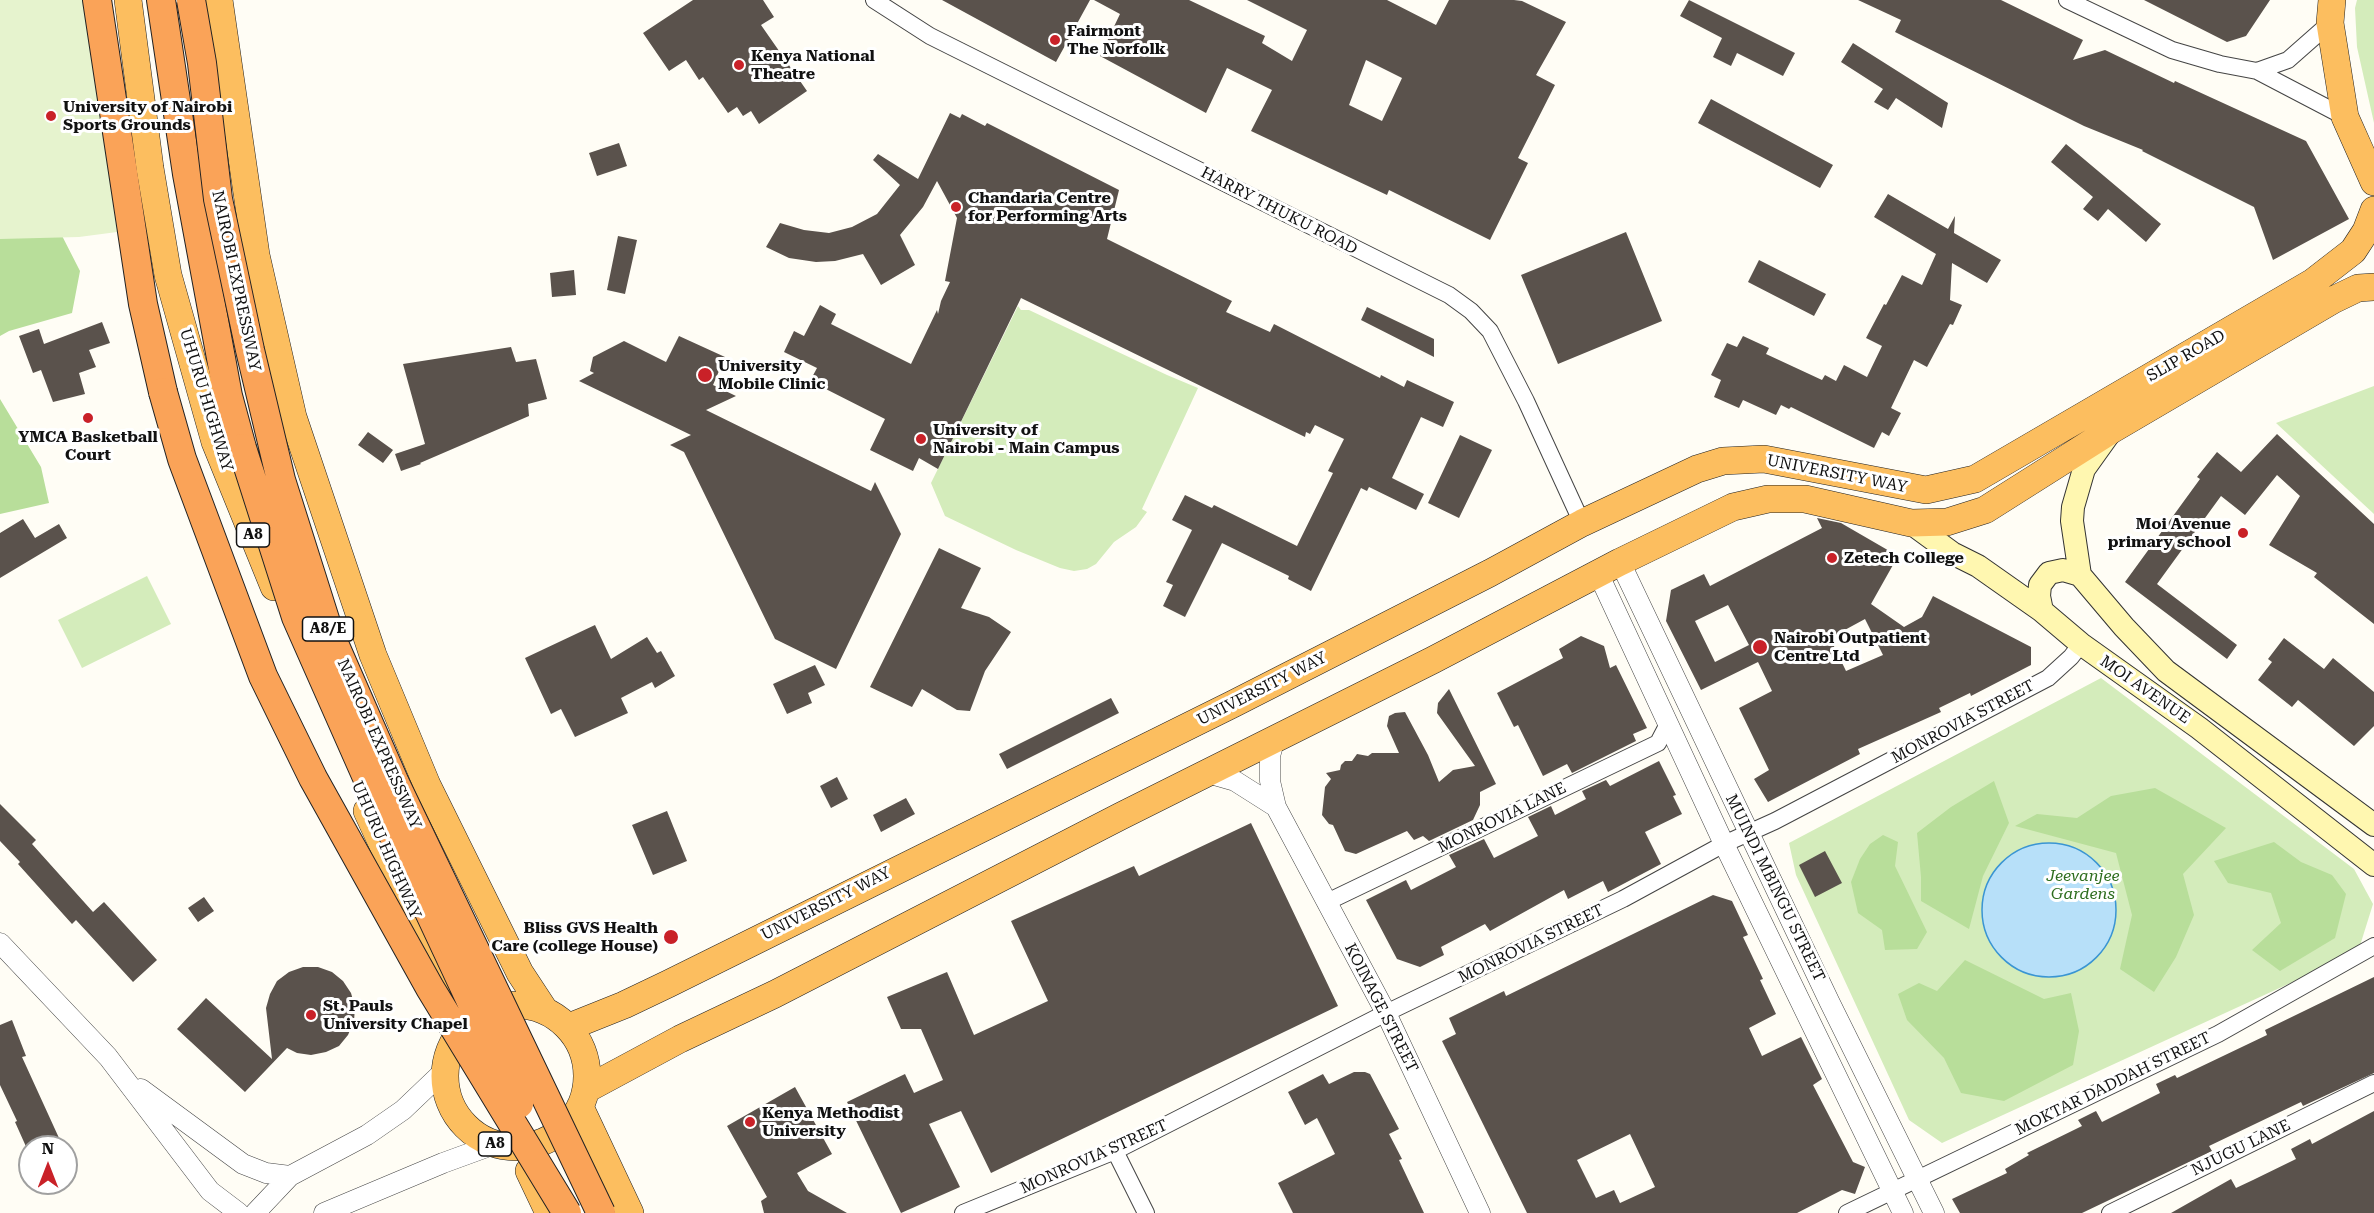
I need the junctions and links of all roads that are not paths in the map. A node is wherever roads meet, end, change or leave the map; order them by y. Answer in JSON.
{"nodes":[{"id":1,"x":97,"y":0,"type":"edge"},
{"id":2,"x":128,"y":0,"type":"edge"},
{"id":3,"x":160,"y":0,"type":"edge"},
{"id":4,"x":191,"y":0,"type":"edge"},
{"id":5,"x":199,"y":0,"type":"edge"},
{"id":6,"x":219,"y":0,"type":"edge"},
{"id":7,"x":874,"y":0,"type":"edge"},
{"id":8,"x":2073,"y":1,"type":"edge"},
{"id":9,"x":2331,"y":12,"type":"edge"},
{"id":10,"x":201,"y":63,"type":"junction"},
{"id":11,"x":2257,"y":71,"type":"junction"},
{"id":12,"x":2345,"y":117,"type":"junction"},
{"id":13,"x":2374,"y":182,"type":"edge"},
{"id":14,"x":2374,"y":210,"type":"edge"},
{"id":15,"x":2374,"y":287,"type":"edge"},
{"id":16,"x":2113,"y":429,"type":"junction"},
{"id":17,"x":1975,"y":479,"type":"joint"},
{"id":18,"x":1582,"y":523,"type":"junction"},
{"id":19,"x":1911,"y":524,"type":"junction"},
{"id":20,"x":1609,"y":568,"type":"junction"},
{"id":21,"x":2080,"y":575,"type":"junction"},
{"id":22,"x":2042,"y":611,"type":"junction"},
{"id":23,"x":2081,"y":644,"type":"junction"},
{"id":24,"x":1668,"y":723,"type":"junction"},
{"id":25,"x":1275,"y":738,"type":"junction"},
{"id":26,"x":1207,"y":773,"type":"junction"},
{"id":27,"x":1276,"y":807,"type":"junction"},
{"id":28,"x":2374,"y":825,"type":"edge"},
{"id":29,"x":1748,"y":832,"type":"junction"},
{"id":30,"x":1724,"y":844,"type":"junction"},
{"id":31,"x":2374,"y":865,"type":"edge"},
{"id":32,"x":1327,"y":903,"type":"junction"},
{"id":33,"x":0,"y":942,"type":"edge"},
{"id":34,"x":2374,"y":946,"type":"edge"},
{"id":35,"x":543,"y":1008,"type":"junction"},
{"id":36,"x":1386,"y":1012,"type":"junction"},
{"id":37,"x":569,"y":1027,"type":"junction"},
{"id":38,"x":447,"y":1059,"type":"junction"},
{"id":39,"x":117,"y":1071,"type":"junction"},
{"id":40,"x":2374,"y":1083,"type":"edge"},
{"id":41,"x":584,"y":1098,"type":"junction"},
{"id":42,"x":506,"y":1145,"type":"junction"},
{"id":43,"x":1115,"y":1151,"type":"junction"},
{"id":44,"x":290,"y":1176,"type":"junction"},
{"id":45,"x":1918,"y":1178,"type":"junction"},
{"id":46,"x":210,"y":1191,"type":"junction"},
{"id":47,"x":1893,"y":1191,"type":"junction"},
{"id":48,"x":217,"y":1213,"type":"edge"},
{"id":49,"x":239,"y":1213,"type":"edge"},
{"id":50,"x":255,"y":1213,"type":"edge"},
{"id":51,"x":324,"y":1213,"type":"edge"},
{"id":52,"x":549,"y":1213,"type":"edge"},
{"id":53,"x":567,"y":1213,"type":"edge"},
{"id":54,"x":601,"y":1213,"type":"edge"},
{"id":55,"x":630,"y":1213,"type":"edge"},
{"id":56,"x":963,"y":1213,"type":"edge"},
{"id":57,"x":1146,"y":1213,"type":"edge"},
{"id":58,"x":1480,"y":1213,"type":"edge"},
{"id":59,"x":1847,"y":1213,"type":"edge"},
{"id":60,"x":1904,"y":1213,"type":"edge"},
{"id":61,"x":1934,"y":1213,"type":"edge"},
{"id":62,"x":2109,"y":1213,"type":"edge"}],
"edges":[{"from":1,"to":53,"type":"highway","bridge":true},
{"from":2,"to":38,"type":"highway","name":"UHURU HIGHWAY","number":"A8"},
{"from":3,"to":53,"type":"highway","name":"NAIROBI EXPRESSWAY","number":"A8/E","bridge":true},
{"from":4,"to":10,"type":"highway","name":"NAIROBI EXPRESSWAY","number":"A8/E","bridge":true},
{"from":5,"to":10,"type":"highway","bridge":true},
{"from":6,"to":35,"type":"highway"},
{"from":7,"to":18,"type":"street","name":"HARRY THUKU ROAD"},
{"from":8,"to":11,"type":"street"},
{"from":9,"to":11,"type":"street"},
{"from":9,"to":12,"type":"highway"},
{"from":10,"to":54,"type":"highway","name":"NAIROBI EXPRESSWAY","number":"A8/E","bridge":true},
{"from":11,"to":12,"type":"street"},
{"from":12,"to":13,"type":"highway"},
{"from":14,"to":17,"type":"highway","name":"SLIP ROAD"},
{"from":15,"to":16,"type":"highway","name":"SLIP ROAD"},
{"from":16,"to":19,"type":"highway","name":"SLIP ROAD"},
{"from":16,"to":21,"type":"main road","name":"SLIP ROAD"},
{"from":17,"to":18,"type":"highway","name":"UNIVERSITY WAY"},
{"from":18,"to":37,"type":"highway","name":"UNIVERSITY WAY"},
{"from":19,"to":20,"type":"highway","name":"UNIVERSITY WAY"},
{"from":19,"to":22,"type":"main road","name":"MOI AVENUE"},
{"from":20,"to":24,"type":"street","name":"MUINDI MBINGU STREET"},
{"from":20,"to":25,"type":"highway","name":"UNIVERSITY WAY"},
{"from":20,"to":29,"type":"street","name":"MUINDI MBINGU STREET"},
{"from":21,"to":22,"type":"main road"},
{"from":21,"to":28,"type":"main road","name":"MOI AVENUE"},
{"from":22,"to":23,"type":"main road","name":"MOI AVENUE"},
{"from":23,"to":29,"type":"street","name":"MONROVIA STREET"},
{"from":23,"to":31,"type":"main road","name":"MOI AVENUE"},
{"from":24,"to":30,"type":"street","name":"MUINDI MBINGU STREET"},
{"from":24,"to":32,"type":"street","name":"MONROVIA LANE"},
{"from":25,"to":26,"type":"highway","name":"UNIVERSITY WAY"},
{"from":25,"to":27,"type":"street","name":"KOINAGE STREET"},
{"from":26,"to":27,"type":"street","name":"KOINAGE STREET"},
{"from":26,"to":41,"type":"highway","name":"UNIVERSITY WAY"},
{"from":27,"to":32,"type":"street","name":"KOINAGE STREET"},
{"from":29,"to":30,"type":"street","name":"MONROVIA STREET"},
{"from":29,"to":45,"type":"street","name":"MUINDI MBINGU STREET"},
{"from":30,"to":36,"type":"street","name":"MONROVIA STREET"},
{"from":30,"to":47,"type":"street","name":"MUINDI MBINGU STREET"},
{"from":32,"to":36,"type":"street","name":"KOINAGE STREET"},
{"from":33,"to":39,"type":"street"},
{"from":34,"to":45,"type":"street","name":"MOKTAR DADDAH STREET"},
{"from":35,"to":37,"type":"highway"},
{"from":35,"to":38,"type":"highway"},
{"from":36,"to":43,"type":"street","name":"MONROVIA STREET"},
{"from":36,"to":58,"type":"street","name":"KOINAGE STREET"},
{"from":37,"to":41,"type":"highway"},
{"from":38,"to":42,"type":"highway","number":"A8"},
{"from":38,"to":44,"type":"street"},
{"from":39,"to":44,"type":"street"},
{"from":39,"to":46,"type":"street"},
{"from":40,"to":62,"type":"street","name":"NJUGU LANE"},
{"from":41,"to":42,"type":"highway","number":"A8"},
{"from":41,"to":55,"type":"highway"},
{"from":42,"to":51,"type":"street"},
{"from":42,"to":52,"type":"highway","number":"A8"},
{"from":43,"to":56,"type":"street","name":"MONROVIA STREET"},
{"from":43,"to":57,"type":"street"},
{"from":44,"to":50,"type":"street"},
{"from":45,"to":47,"type":"street","name":"MOKTAR DADDAH STREET"},
{"from":45,"to":61,"type":"street","name":"MUINDI MBINGU STREET"},
{"from":46,"to":48,"type":"street"},
{"from":46,"to":49,"type":"street"},
{"from":47,"to":59,"type":"street","name":"MOKTAR DADDAH STREET"},
{"from":47,"to":60,"type":"street","name":"MUINDI MBINGU STREET"}]}
